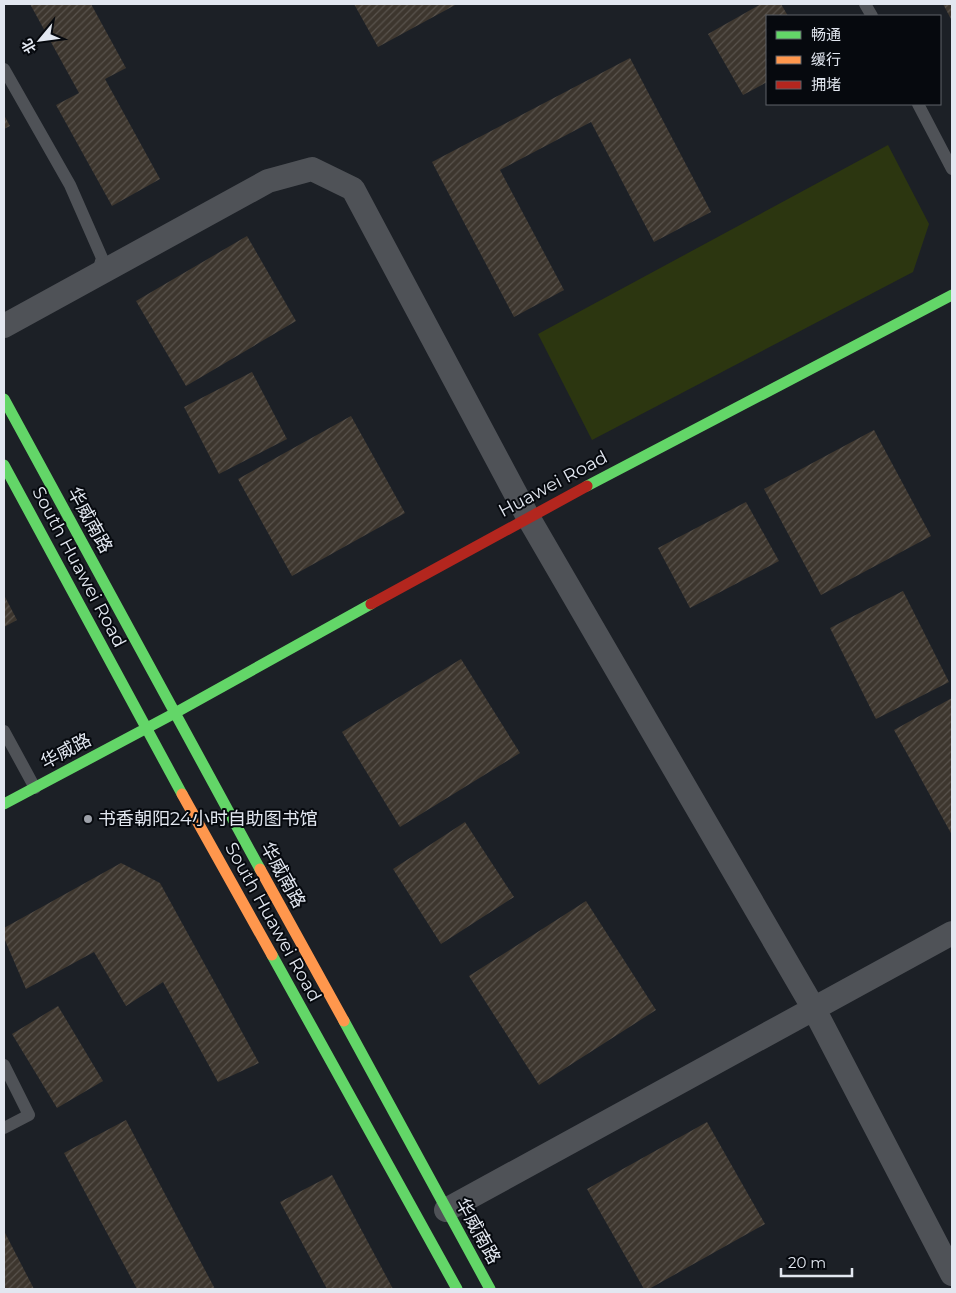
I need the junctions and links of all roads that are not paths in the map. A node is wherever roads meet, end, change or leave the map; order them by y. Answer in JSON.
{"nodes":[{"id":1,"x":4,"y":69,"type":"edge"},
{"id":2,"x":919,"y":105,"type":"edge"},
{"id":3,"x":952,"y":169,"type":"edge"},
{"id":4,"x":97,"y":275,"type":"junction"},
{"id":5,"x":952,"y":295,"type":"edge"},
{"id":6,"x":4,"y":326,"type":"edge"},
{"id":7,"x":4,"y":399,"type":"edge"},
{"id":8,"x":4,"y":465,"type":"edge"},
{"id":9,"x":528,"y":517,"type":"junction"},
{"id":10,"x":175,"y":713,"type":"junction"},
{"id":11,"x":146,"y":729,"type":"junction"},
{"id":12,"x":4,"y":731,"type":"edge"},
{"id":13,"x":35,"y":788,"type":"junction"},
{"id":14,"x":6,"y":800,"type":"edge"},
{"id":15,"x":952,"y":933,"type":"edge"},
{"id":16,"x":814,"y":1009,"type":"junction"},
{"id":17,"x":4,"y":1065,"type":"edge"},
{"id":18,"x":4,"y":1128,"type":"edge"},
{"id":19,"x":446,"y":1210,"type":"junction"},
{"id":20,"x":952,"y":1274,"type":"edge"},
{"id":21,"x":457,"y":1289,"type":"edge"},
{"id":22,"x":490,"y":1289,"type":"edge"}],
"edges":[{"from":1,"to":4,"type":"lane"},
{"from":2,"to":3,"type":"lane"},
{"from":4,"to":6,"type":"street"},
{"from":4,"to":9,"type":"street"},
{"from":5,"to":9,"type":"main road","name":"Huawei Road"},
{"from":7,"to":10,"type":"main road","name":"华威南路"},
{"from":8,"to":11,"type":"main road","name":"South Huawei Road"},
{"from":9,"to":10,"type":"main road","name":"Huawei Road"},
{"from":9,"to":16,"type":"street"},
{"from":10,"to":11,"type":"main road","name":"Huawei Road"},
{"from":10,"to":19,"type":"main road","name":"华威南路"},
{"from":11,"to":13,"type":"main road","name":"华威路"},
{"from":11,"to":21,"type":"main road","name":"South Huawei Road"},
{"from":12,"to":13,"type":"lane"},
{"from":13,"to":14,"type":"main road","name":"华威路"},
{"from":15,"to":16,"type":"street"},
{"from":16,"to":19,"type":"street"},
{"from":16,"to":20,"type":"street"},
{"from":17,"to":18,"type":"lane"},
{"from":19,"to":22,"type":"main road","name":"华威南路"}]}
